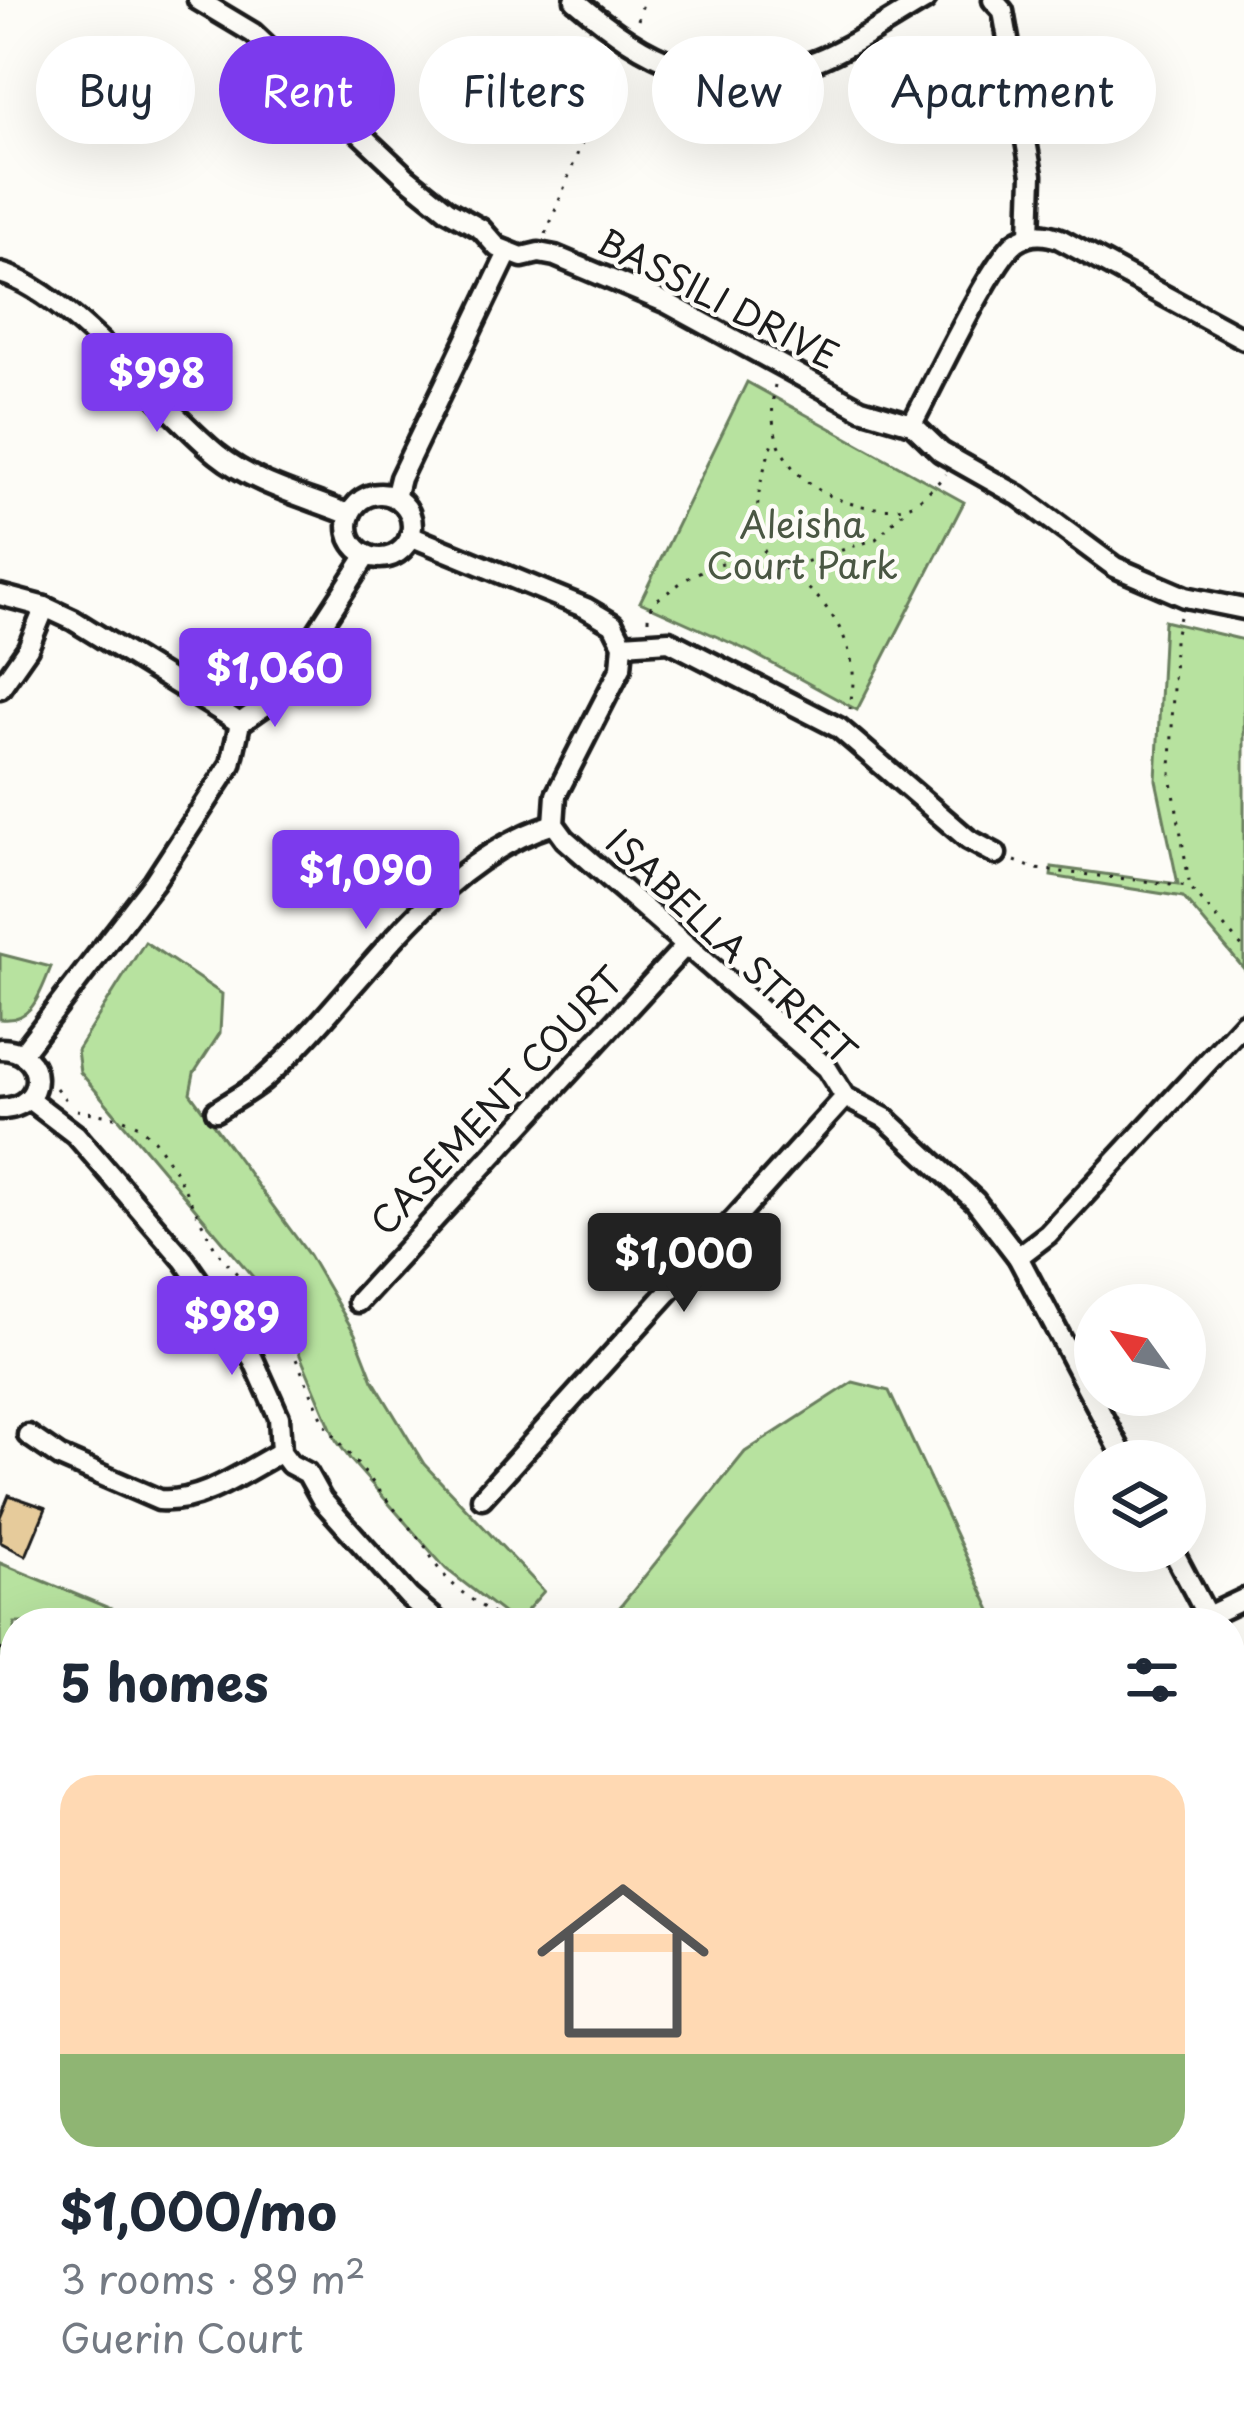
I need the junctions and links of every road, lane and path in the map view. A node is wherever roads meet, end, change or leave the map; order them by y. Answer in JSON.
{"nodes":[{"id":1,"x":198,"y":0,"type":"edge"},
{"id":2,"x":575,"y":0,"type":"edge"},
{"id":3,"x":925,"y":0,"type":"edge"},
{"id":4,"x":993,"y":0,"type":"edge"},
{"id":5,"x":617,"y":36,"type":"edge"},
{"id":6,"x":628,"y":43,"type":"edge"},
{"id":7,"x":581,"y":144,"type":"edge"},
{"id":8,"x":1030,"y":236,"type":"junction"},
{"id":9,"x":539,"y":253,"type":"junction"},
{"id":10,"x":508,"y":254,"type":"junction"},
{"id":11,"x":0,"y":273,"type":"edge"},
{"id":12,"x":1244,"y":339,"type":"edge"},
{"id":13,"x":784,"y":368,"type":"junction"},
{"id":14,"x":912,"y":424,"type":"junction"},
{"id":15,"x":774,"y":439,"type":"junction"},
{"id":16,"x":953,"y":460,"type":"junction"},
{"id":17,"x":395,"y":498,"type":"junction"},
{"id":18,"x":909,"y":505,"type":"junction"},
{"id":19,"x":350,"y":515,"type":"junction"},
{"id":20,"x":410,"y":536,"type":"junction"},
{"id":21,"x":367,"y":555,"type":"junction"},
{"id":22,"x":772,"y":565,"type":"junction"},
{"id":23,"x":782,"y":570,"type":"junction"},
{"id":24,"x":0,"y":595,"type":"edge"},
{"id":25,"x":1185,"y":597,"type":"junction"},
{"id":26,"x":45,"y":607,"type":"junction"},
{"id":27,"x":1244,"y":609,"type":"edge"},
{"id":28,"x":649,"y":640,"type":"junction"},
{"id":29,"x":623,"y":644,"type":"junction"},
{"id":30,"x":0,"y":688,"type":"edge"},
{"id":31,"x":240,"y":723,"type":"junction"},
{"id":32,"x":839,"y":728,"type":"junction"},
{"id":33,"x":554,"y":824,"type":"junction"},
{"id":34,"x":996,"y":854,"type":"joint"},
{"id":35,"x":1190,"y":887,"type":"junction"},
{"id":36,"x":686,"y":945,"type":"junction"},
{"id":37,"x":1244,"y":950,"type":"edge"},
{"id":38,"x":1244,"y":1023,"type":"edge"},
{"id":39,"x":0,"y":1048,"type":"edge"},
{"id":40,"x":22,"y":1053,"type":"junction"},
{"id":41,"x":49,"y":1075,"type":"dead end"},
{"id":42,"x":845,"y":1097,"type":"junction"},
{"id":43,"x":29,"y":1099,"type":"junction"},
{"id":44,"x":0,"y":1109,"type":"edge"},
{"id":45,"x":215,"y":1111,"type":"dead end"},
{"id":46,"x":1018,"y":1257,"type":"junction"},
{"id":47,"x":358,"y":1302,"type":"dead end"},
{"id":48,"x":28,"y":1435,"type":"dead end"},
{"id":49,"x":1115,"y":1440,"type":"edge"},
{"id":50,"x":281,"y":1452,"type":"junction"},
{"id":51,"x":482,"y":1498,"type":"dead end"},
{"id":52,"x":1184,"y":1572,"type":"edge"},
{"id":53,"x":422,"y":1608,"type":"edge"},
{"id":54,"x":486,"y":1608,"type":"edge"},
{"id":55,"x":1203,"y":1608,"type":"edge"}],
"edges":[{"from":1,"to":10,"type":"street"},
{"from":2,"to":5,"type":"street"},
{"from":3,"to":6,"type":"street"},
{"from":4,"to":8,"type":"street"},
{"from":7,"to":9,"type":"path"},
{"from":8,"to":12,"type":"street"},
{"from":8,"to":14,"type":"street"},
{"from":9,"to":10,"type":"street","name":"BASSILI DRIVE"},
{"from":9,"to":13,"type":"street","name":"BASSILI DRIVE"},
{"from":10,"to":17,"type":"street"},
{"from":11,"to":19,"type":"street"},
{"from":13,"to":14,"type":"street","name":"BASSILI DRIVE"},
{"from":13,"to":15,"type":"path"},
{"from":14,"to":16,"type":"street","name":"BASSILI DRIVE"},
{"from":15,"to":18,"type":"path"},
{"from":15,"to":22,"type":"path"},
{"from":16,"to":18,"type":"path"},
{"from":16,"to":25,"type":"street","name":"BASSILI DRIVE"},
{"from":17,"to":19,"type":"street"},
{"from":17,"to":20,"type":"street"},
{"from":18,"to":23,"type":"path"},
{"from":19,"to":21,"type":"street"},
{"from":20,"to":21,"type":"street"},
{"from":20,"to":29,"type":"street"},
{"from":21,"to":31,"type":"street"},
{"from":22,"to":23,"type":"path"},
{"from":22,"to":28,"type":"path"},
{"from":23,"to":32,"type":"path"},
{"from":24,"to":26,"type":"street"},
{"from":25,"to":27,"type":"street","name":"BASSILI DRIVE"},
{"from":25,"to":35,"type":"path"},
{"from":26,"to":30,"type":"street"},
{"from":26,"to":31,"type":"street"},
{"from":28,"to":29,"type":"street"},
{"from":28,"to":32,"type":"street"},
{"from":29,"to":33,"type":"street","name":"ISABELLA STREET"},
{"from":31,"to":40,"type":"street"},
{"from":32,"to":34,"type":"street"},
{"from":33,"to":36,"type":"street","name":"ISABELLA STREET"},
{"from":33,"to":45,"type":"street"},
{"from":34,"to":35,"type":"path"},
{"from":35,"to":37,"type":"path"},
{"from":36,"to":42,"type":"street","name":"ISABELLA STREET"},
{"from":36,"to":47,"type":"street","name":"CASEMENT COURT"},
{"from":38,"to":46,"type":"street"},
{"from":39,"to":40,"type":"street"},
{"from":40,"to":43,"type":"street"},
{"from":41,"to":54,"type":"path"},
{"from":42,"to":46,"type":"street","name":"ISABELLA STREET"},
{"from":42,"to":51,"type":"street"},
{"from":43,"to":44,"type":"street"},
{"from":43,"to":50,"type":"street"},
{"from":46,"to":49,"type":"street","name":"ISABELLA STREET"},
{"from":48,"to":50,"type":"street"},
{"from":50,"to":53,"type":"street"},
{"from":52,"to":55,"type":"street"}]}
